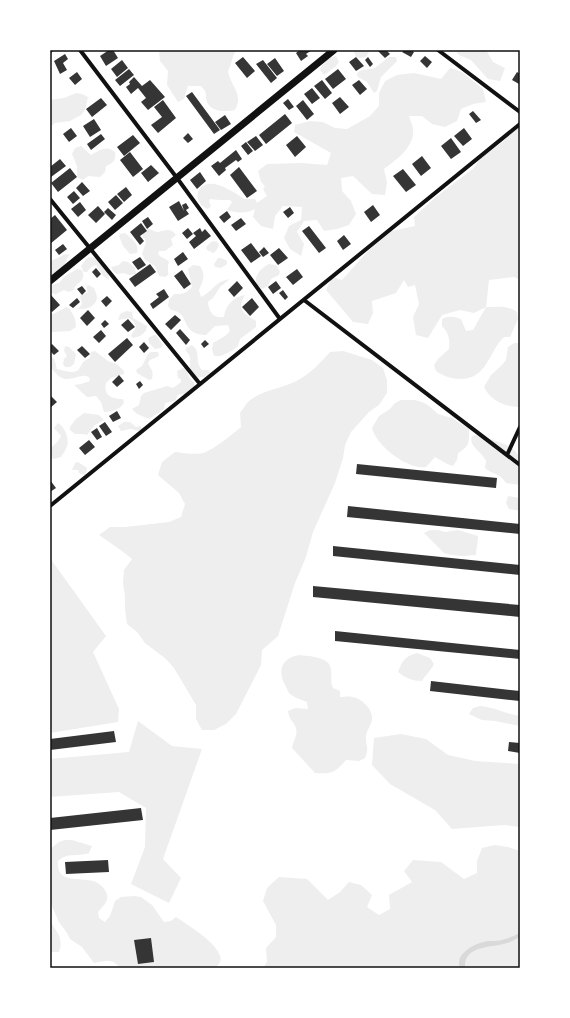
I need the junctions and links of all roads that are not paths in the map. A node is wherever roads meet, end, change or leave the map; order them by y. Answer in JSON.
{"nodes":[{"id":1,"x":80,"y":50,"type":"edge"},
{"id":2,"x":334,"y":50,"type":"edge"},
{"id":3,"x":438,"y":50,"type":"edge"},
{"id":4,"x":520,"y":112,"type":"edge"},
{"id":5,"x":520,"y":124,"type":"edge"},
{"id":6,"x":177,"y":178,"type":"junction"},
{"id":7,"x":50,"y":199,"type":"edge"},
{"id":8,"x":90,"y":248,"type":"junction"},
{"id":9,"x":50,"y":281,"type":"edge"},
{"id":10,"x":304,"y":300,"type":"junction"},
{"id":11,"x":280,"y":319,"type":"junction"},
{"id":12,"x":200,"y":384,"type":"junction"},
{"id":13,"x":520,"y":427,"type":"edge"},
{"id":14,"x":507,"y":455,"type":"junction"},
{"id":15,"x":520,"y":465,"type":"edge"},
{"id":16,"x":50,"y":506,"type":"edge"}],
"edges":[{"from":1,"to":6,"type":"street"},
{"from":2,"to":6,"type":"main road"},
{"from":3,"to":4,"type":"street"},
{"from":5,"to":10,"type":"street"},
{"from":6,"to":8,"type":"main road"},
{"from":6,"to":11,"type":"street"},
{"from":7,"to":8,"type":"street"},
{"from":8,"to":9,"type":"main road"},
{"from":8,"to":12,"type":"street"},
{"from":10,"to":11,"type":"street"},
{"from":10,"to":14,"type":"street"},
{"from":11,"to":12,"type":"street"},
{"from":12,"to":16,"type":"street"},
{"from":13,"to":14,"type":"street"},
{"from":14,"to":15,"type":"street"}]}
